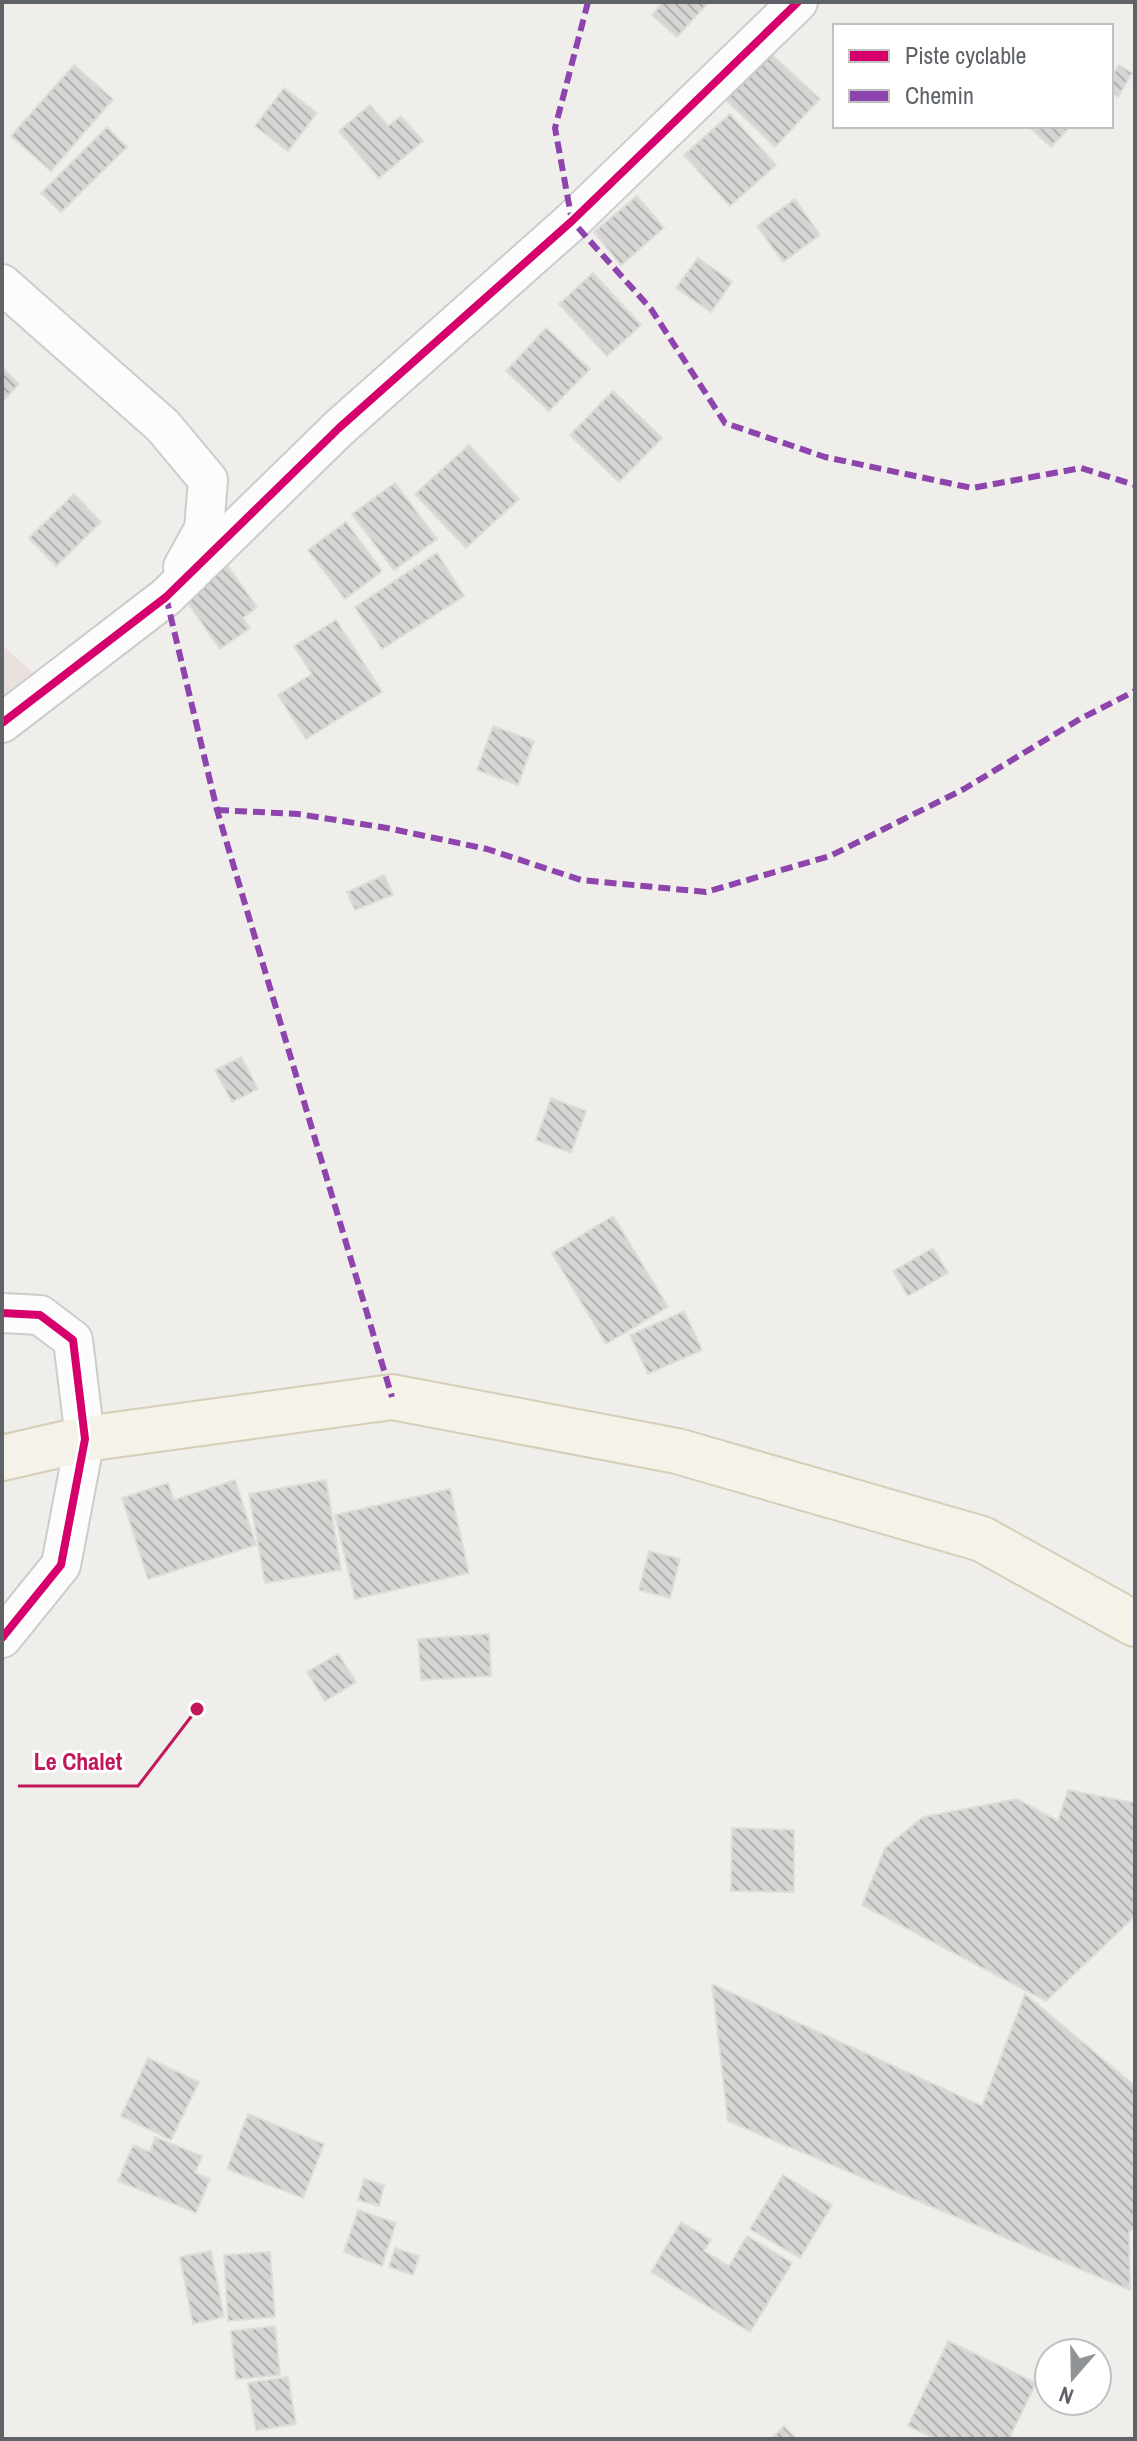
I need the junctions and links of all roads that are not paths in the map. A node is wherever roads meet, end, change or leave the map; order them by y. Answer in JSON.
{"nodes":[{"id":1,"x":798,"y":2,"type":"edge"},
{"id":2,"x":2,"y":284,"type":"edge"},
{"id":3,"x":166,"y":597,"type":"junction"},
{"id":4,"x":2,"y":723,"type":"edge"},
{"id":5,"x":2,"y":1313,"type":"edge"},
{"id":6,"x":85,"y":1439,"type":"junction"},
{"id":7,"x":2,"y":1458,"type":"edge"},
{"id":8,"x":1135,"y":1624,"type":"edge"},
{"id":9,"x":2,"y":1638,"type":"edge"}],
"edges":[{"from":1,"to":3,"type":"street"},
{"from":2,"to":3,"type":"street"},
{"from":3,"to":4,"type":"street"},
{"from":5,"to":6,"type":"street"},
{"from":6,"to":7,"type":"main road"},
{"from":6,"to":8,"type":"main road"},
{"from":6,"to":9,"type":"street"}]}
